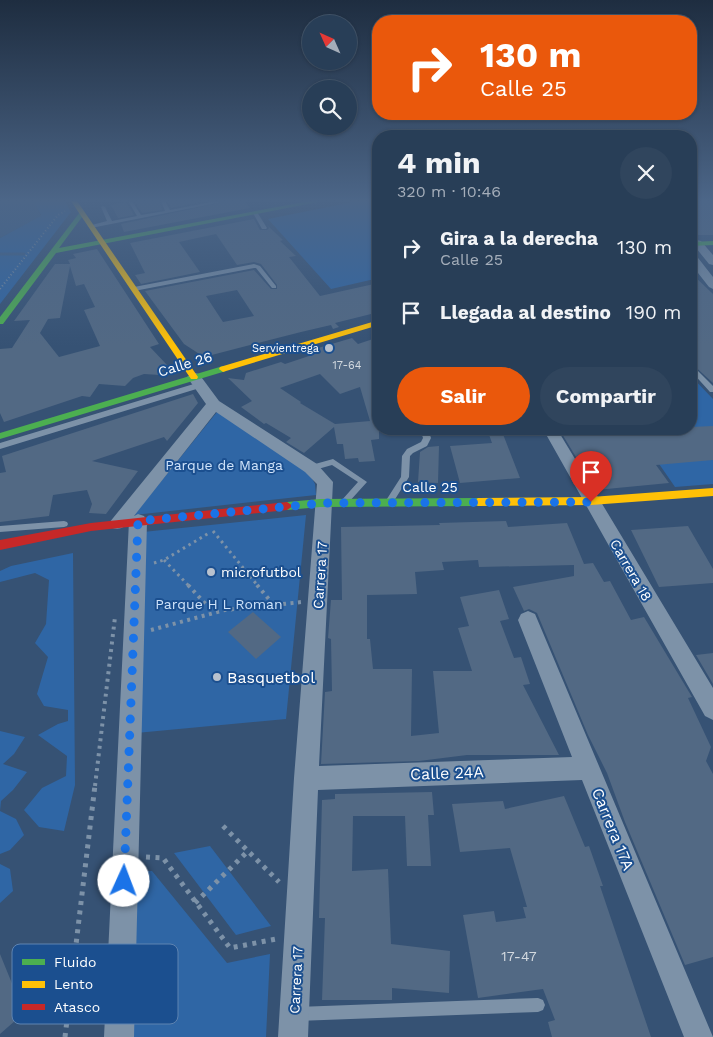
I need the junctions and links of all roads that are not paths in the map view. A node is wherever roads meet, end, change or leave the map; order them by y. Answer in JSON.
{"nodes":[{"id":1,"x":56,"y":249,"type":"edge"},
{"id":2,"x":108,"y":249,"type":"edge"},
{"id":3,"x":700,"y":249,"type":"edge"},
{"id":4,"x":53,"y":250,"type":"joint"},
{"id":5,"x":713,"y":262,"type":"edge"},
{"id":6,"x":697,"y":264,"type":"edge"},
{"id":7,"x":713,"y":285,"type":"edge"},
{"id":8,"x":274,"y":288,"type":"dead end"},
{"id":9,"x":134,"y":289,"type":"junction"},
{"id":10,"x":0,"y":322,"type":"edge"},
{"id":11,"x":372,"y":324,"type":"edge"},
{"id":12,"x":697,"y":373,"type":"edge"},
{"id":13,"x":197,"y":381,"type":"junction"},
{"id":14,"x":713,"y":390,"type":"edge"},
{"id":15,"x":214,"y":404,"type":"junction"},
{"id":16,"x":426,"y":435,"type":"edge"},
{"id":17,"x":553,"y":435,"type":"edge"},
{"id":18,"x":0,"y":436,"type":"edge"},
{"id":19,"x":0,"y":446,"type":"edge"},
{"id":20,"x":311,"y":468,"type":"junction"},
{"id":21,"x":713,"y":492,"type":"edge"},
{"id":22,"x":389,"y":502,"type":"junction"},
{"id":23,"x":591,"y":502,"type":"junction"},
{"id":24,"x":334,"y":503,"type":"junction"},
{"id":25,"x":128,"y":522,"type":"junction"},
{"id":26,"x":91,"y":527,"type":"junction"},
{"id":27,"x":0,"y":529,"type":"edge"},
{"id":28,"x":0,"y":545,"type":"edge"},
{"id":29,"x":528,"y":620,"type":"dead end"},
{"id":30,"x":713,"y":710,"type":"edge"},
{"id":31,"x":588,"y":768,"type":"junction"},
{"id":32,"x":306,"y":778,"type":"junction"},
{"id":33,"x":121,"y":944,"type":"edge"},
{"id":34,"x":538,"y":1005,"type":"dead end"},
{"id":35,"x":294,"y":1014,"type":"junction"},
{"id":36,"x":119,"y":1024,"type":"edge"},
{"id":37,"x":119,"y":1037,"type":"edge"},
{"id":38,"x":293,"y":1037,"type":"edge"},
{"id":39,"x":699,"y":1037,"type":"edge"}],
"edges":[{"from":1,"to":4,"type":"main road"},
{"from":2,"to":9,"type":"main road","name":"Carrera 17"},
{"from":3,"to":5,"type":"street"},
{"from":4,"to":10,"type":"main road"},
{"from":6,"to":7,"type":"street"},
{"from":8,"to":9,"type":"lane"},
{"from":9,"to":13,"type":"main road","name":"Carrera 17"},
{"from":11,"to":13,"type":"main road","name":"Calle 26"},
{"from":12,"to":14,"type":"lane"},
{"from":13,"to":15,"type":"street","name":"Carrera 17"},
{"from":13,"to":18,"type":"main road","name":"Calle 26"},
{"from":13,"to":19,"type":"lane"},
{"from":15,"to":20,"type":"street","name":"Carrera 17"},
{"from":15,"to":25,"type":"street"},
{"from":16,"to":22,"type":"lane"},
{"from":17,"to":23,"type":"street","name":"Carrera 18"},
{"from":20,"to":24,"type":"street","name":"Carrera 17"},
{"from":20,"to":24,"type":"lane"},
{"from":21,"to":23,"type":"main road","name":"Calle 25"},
{"from":22,"to":23,"type":"main road","name":"Calle 25"},
{"from":22,"to":24,"type":"main road","name":"Calle 25"},
{"from":23,"to":30,"type":"street","name":"Carrera 18"},
{"from":24,"to":25,"type":"main road","name":"Calle 25"},
{"from":24,"to":32,"type":"street","name":"Carrera 17"},
{"from":25,"to":26,"type":"main road","name":"Calle 25"},
{"from":25,"to":33,"type":"street"},
{"from":26,"to":27,"type":"lane"},
{"from":26,"to":28,"type":"main road","name":"Calle 25"},
{"from":29,"to":31,"type":"street","name":"Carrera 17A"},
{"from":31,"to":32,"type":"street","name":"Calle 24A"},
{"from":31,"to":39,"type":"street","name":"Carrera 17A"},
{"from":32,"to":35,"type":"street","name":"Carrera 17"},
{"from":34,"to":35,"type":"lane"},
{"from":35,"to":38,"type":"street","name":"Carrera 17"},
{"from":36,"to":37,"type":"street"}]}
